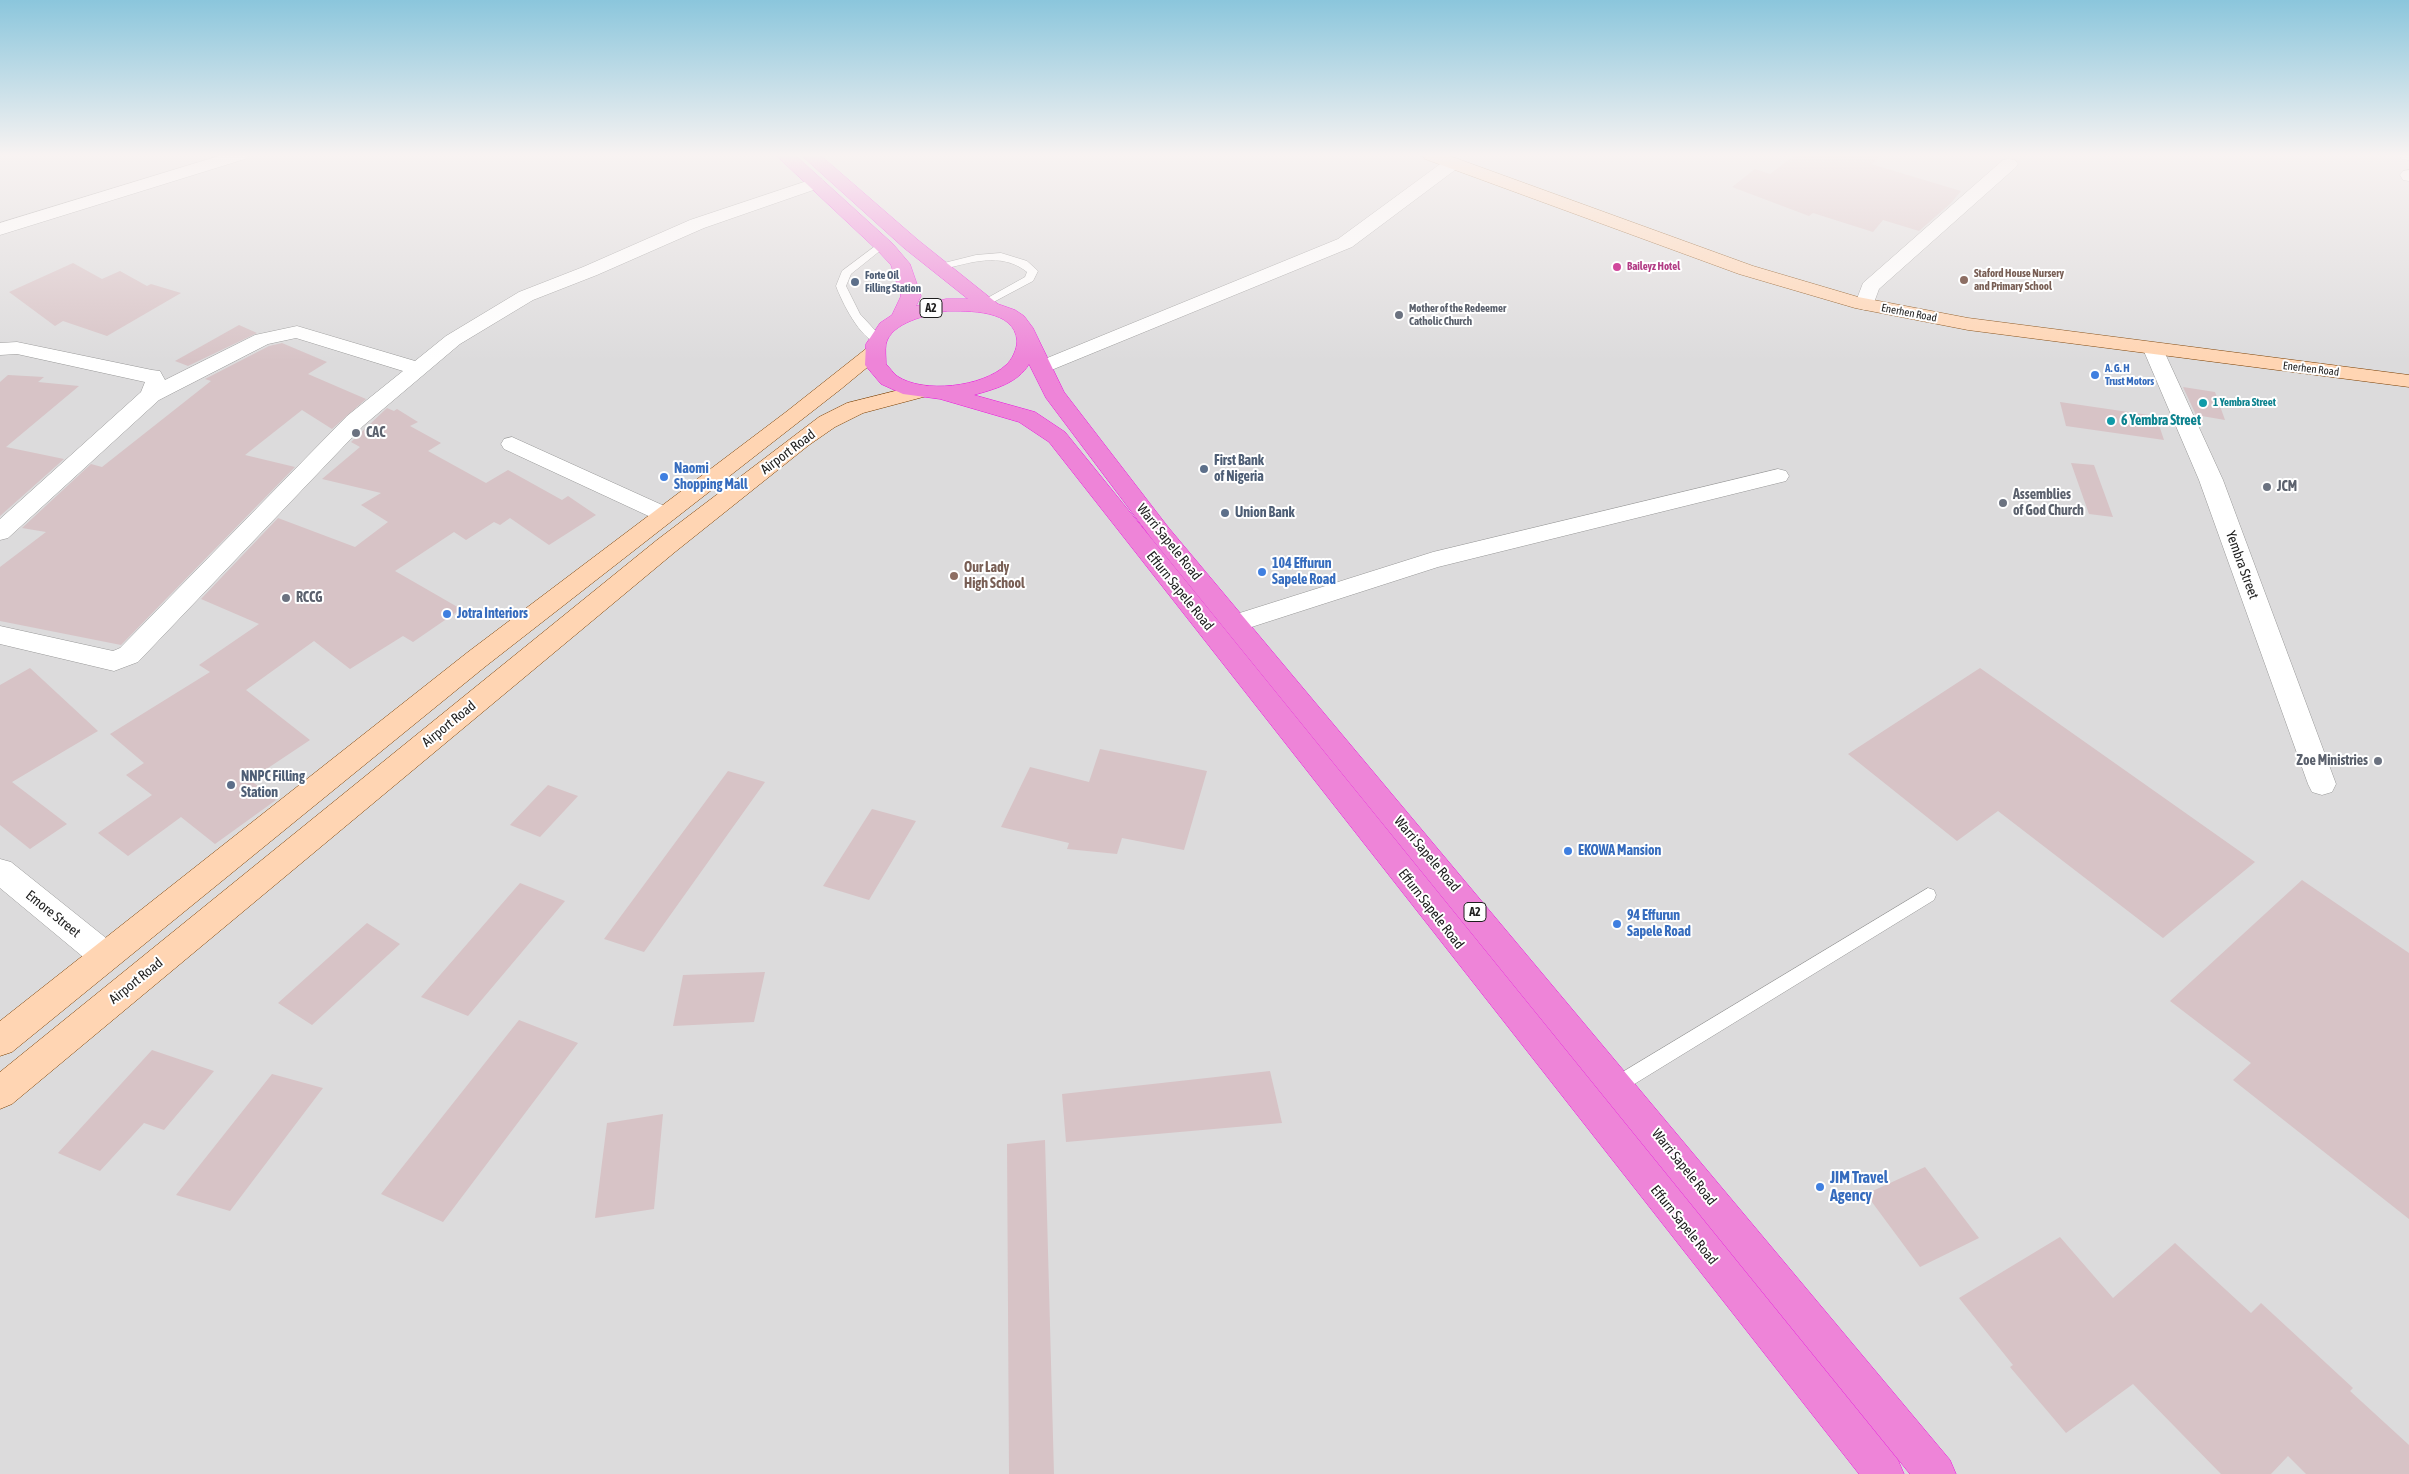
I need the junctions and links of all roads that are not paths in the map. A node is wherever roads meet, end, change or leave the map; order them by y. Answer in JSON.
{"nodes":[{"id":1,"x":17,"y":224,"type":"edge"},
{"id":2,"x":698,"y":224,"type":"edge"},
{"id":3,"x":860,"y":224,"type":"edge"},
{"id":4,"x":890,"y":224,"type":"edge"},
{"id":5,"x":1368,"y":224,"type":"edge"},
{"id":6,"x":1622,"y":224,"type":"edge"},
{"id":7,"x":1941,"y":224,"type":"edge"},
{"id":8,"x":0,"y":229,"type":"edge"},
{"id":9,"x":882,"y":244,"type":"junction"},
{"id":10,"x":940,"y":267,"type":"junction"},
{"id":11,"x":1865,"y":304,"type":"junction"},
{"id":12,"x":989,"y":306,"type":"junction"},
{"id":13,"x":901,"y":318,"type":"junction"},
{"id":14,"x":876,"y":346,"type":"junction"},
{"id":15,"x":0,"y":349,"type":"edge"},
{"id":16,"x":2153,"y":349,"type":"junction"},
{"id":17,"x":1035,"y":354,"type":"junction"},
{"id":18,"x":419,"y":368,"type":"junction"},
{"id":19,"x":2409,"y":381,"type":"edge"},
{"id":20,"x":932,"y":392,"type":"junction"},
{"id":21,"x":151,"y":395,"type":"junction"},
{"id":22,"x":512,"y":444,"type":"dead end"},
{"id":23,"x":1778,"y":476,"type":"dead end"},
{"id":24,"x":663,"y":514,"type":"junction"},
{"id":25,"x":0,"y":532,"type":"edge"},
{"id":26,"x":547,"y":604,"type":"junction"},
{"id":27,"x":577,"y":620,"type":"junction"},
{"id":28,"x":1236,"y":623,"type":"junction"},
{"id":29,"x":0,"y":635,"type":"edge"},
{"id":30,"x":2322,"y":784,"type":"dead end"},
{"id":31,"x":0,"y":871,"type":"edge"},
{"id":32,"x":1928,"y":895,"type":"dead end"},
{"id":33,"x":105,"y":956,"type":"junction"},
{"id":34,"x":0,"y":1041,"type":"edge"},
{"id":35,"x":1617,"y":1085,"type":"junction"},
{"id":36,"x":0,"y":1093,"type":"edge"},
{"id":37,"x":1884,"y":1474,"type":"edge"},
{"id":38,"x":1936,"y":1474,"type":"edge"}],
"edges":[{"from":1,"to":8,"type":"street"},
{"from":2,"to":18,"type":"street"},
{"from":3,"to":9,"type":"highway","number":"A2"},
{"from":4,"to":10,"type":"highway","number":"A2"},
{"from":5,"to":17,"type":"street"},
{"from":6,"to":11,"type":"main road","name":"Enerhen Road"},
{"from":7,"to":11,"type":"street"},
{"from":9,"to":13,"type":"highway","number":"A2"},
{"from":9,"to":14,"type":"lane"},
{"from":10,"to":12,"type":"highway","number":"A2"},
{"from":10,"to":12,"type":"lane"},
{"from":11,"to":16,"type":"main road","name":"Enerhen Road"},
{"from":12,"to":13,"type":"highway","number":"A2"},
{"from":12,"to":17,"type":"highway","number":"A2"},
{"from":13,"to":14,"type":"highway","number":"A2"},
{"from":14,"to":20,"type":"highway","number":"A2"},
{"from":14,"to":24,"type":"main road","name":"Airport Road"},
{"from":15,"to":21,"type":"street"},
{"from":16,"to":19,"type":"main road","name":"Enerhen Road"},
{"from":16,"to":30,"type":"street","name":"Yembra Street"},
{"from":17,"to":20,"type":"highway","number":"A2"},
{"from":17,"to":28,"type":"highway","name":"Warri Sapele Road","number":"A2"},
{"from":18,"to":21,"type":"street"},
{"from":18,"to":29,"type":"street"},
{"from":20,"to":27,"type":"main road","name":"Airport Road"},
{"from":20,"to":37,"type":"highway","name":"Effurn Sapele Road","number":"A2"},
{"from":21,"to":25,"type":"street"},
{"from":22,"to":24,"type":"street"},
{"from":23,"to":28,"type":"street"},
{"from":24,"to":26,"type":"main road","name":"Airport Road"},
{"from":26,"to":27,"type":"main road"},
{"from":26,"to":33,"type":"main road","name":"Airport Road"},
{"from":27,"to":36,"type":"main road","name":"Airport Road"},
{"from":28,"to":35,"type":"highway","name":"Warri Sapele Road","number":"A2"},
{"from":31,"to":33,"type":"street","name":"Emore Street"},
{"from":32,"to":35,"type":"lane"},
{"from":33,"to":34,"type":"main road","name":"Airport Road"},
{"from":35,"to":38,"type":"highway","name":"Warri Sapele Road","number":"A2"}]}
